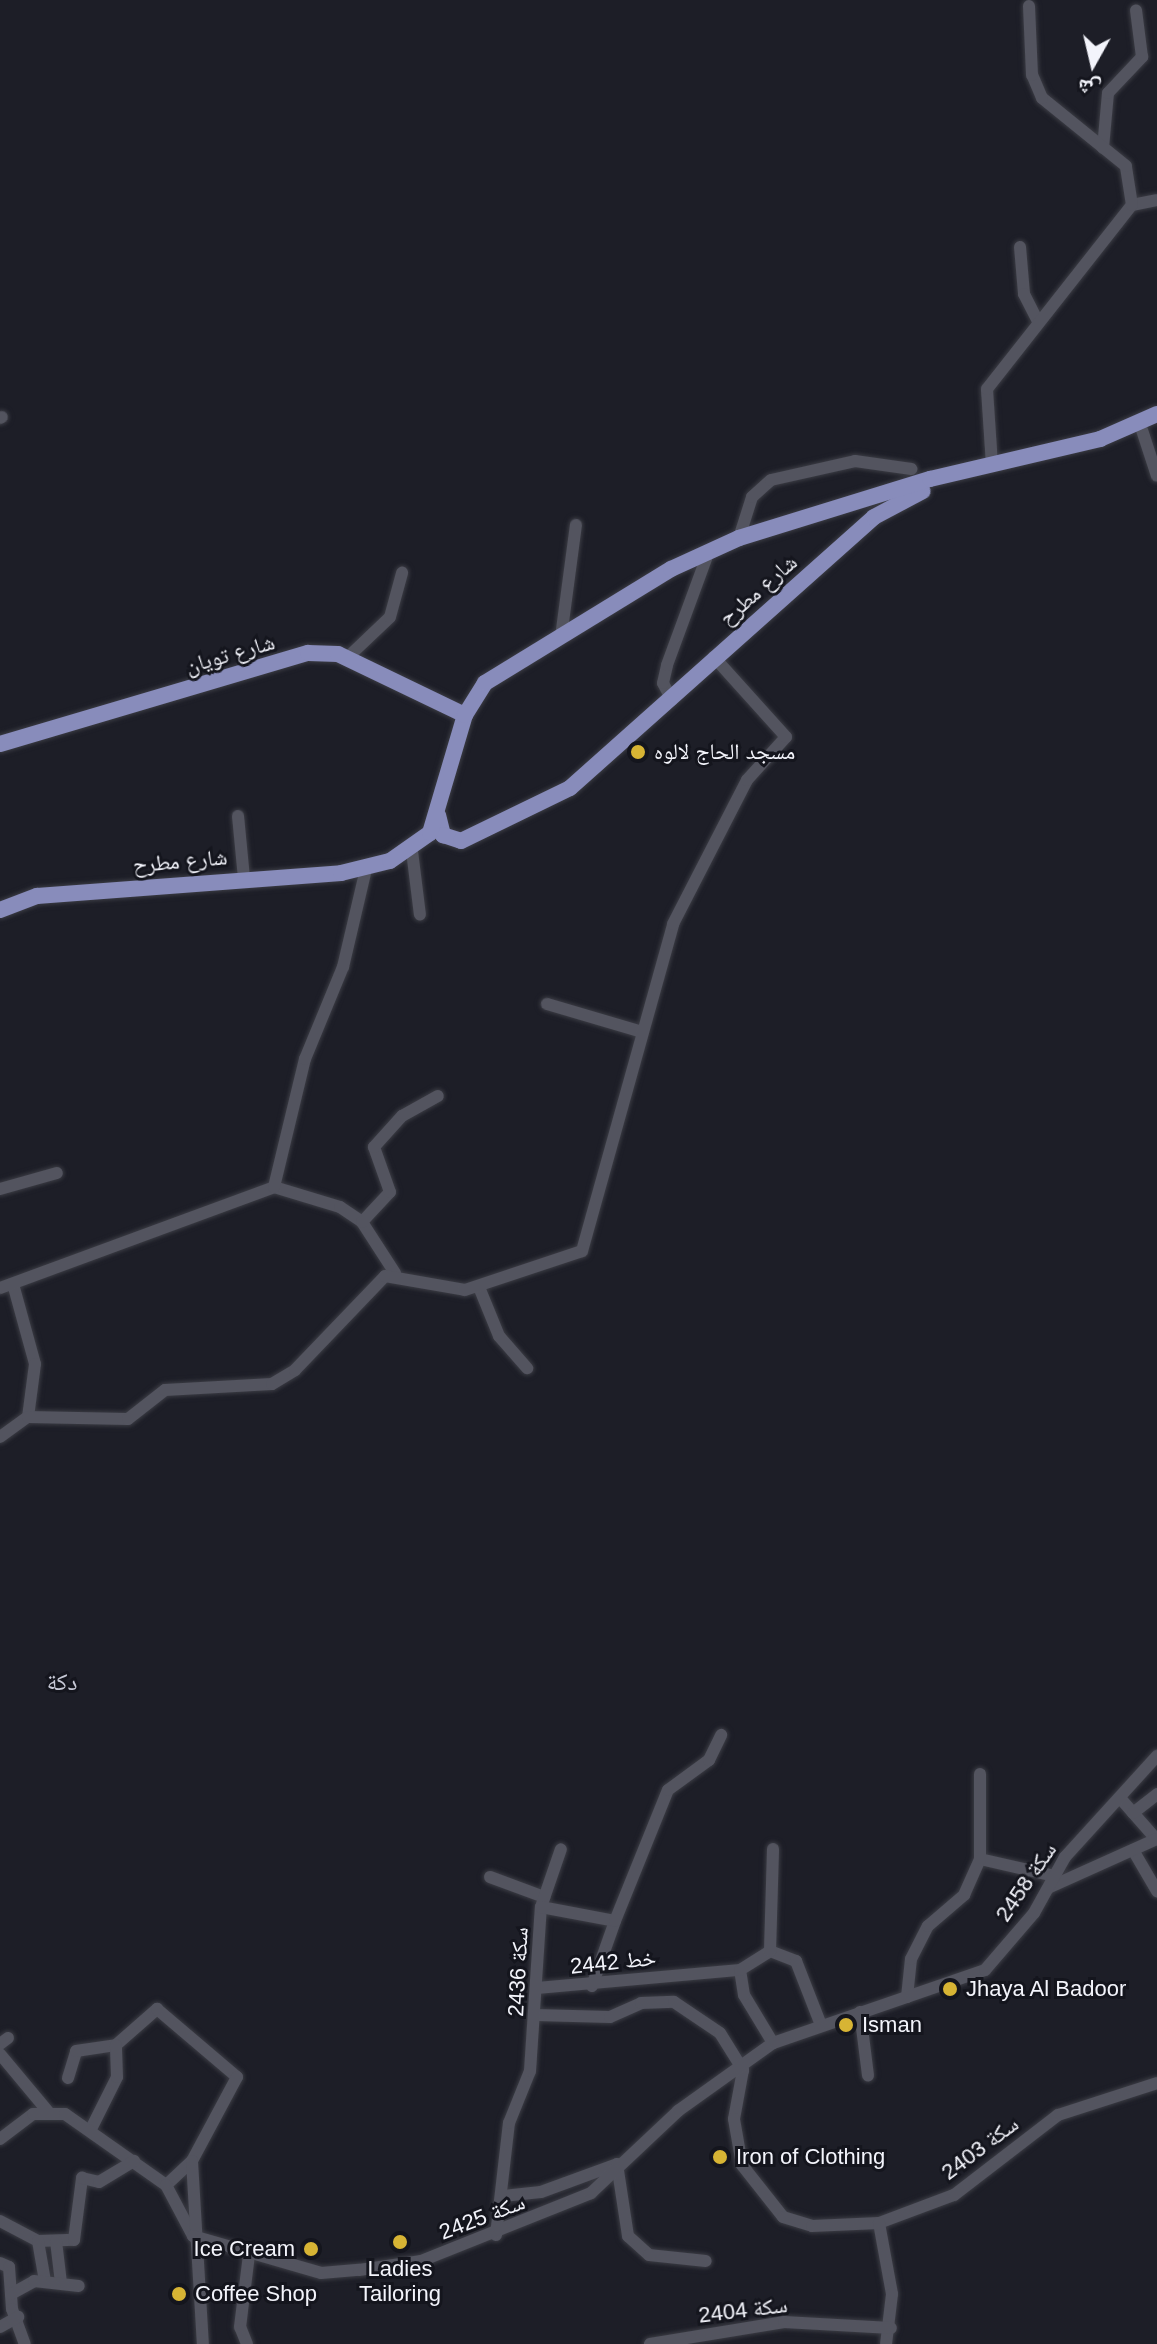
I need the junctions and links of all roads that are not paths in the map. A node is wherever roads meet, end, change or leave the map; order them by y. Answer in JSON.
{"nodes":[{"id":1,"x":1029,"y":6,"type":"dead end"},
{"id":2,"x":1136,"y":10,"type":"dead end"},
{"id":3,"x":1103,"y":148,"type":"junction"},
{"id":4,"x":1157,"y":200,"type":"edge"},
{"id":5,"x":1132,"y":205,"type":"junction"},
{"id":6,"x":1020,"y":247,"type":"dead end"},
{"id":7,"x":1038,"y":322,"type":"junction"},
{"id":8,"x":1157,"y":414,"type":"edge"},
{"id":9,"x":1149,"y":427,"type":"edge"},
{"id":10,"x":992,"y":465,"type":"junction"},
{"id":11,"x":1156,"y":468,"type":"edge"},
{"id":12,"x":920,"y":473,"type":"junction"},
{"id":13,"x":829,"y":511,"type":"junction"},
{"id":14,"x":576,"y":525,"type":"dead end"},
{"id":15,"x":739,"y":538,"type":"junction"},
{"id":16,"x":849,"y":540,"type":"junction"},
{"id":17,"x":709,"y":551,"type":"junction"},
{"id":18,"x":402,"y":573,"type":"dead end"},
{"id":19,"x":561,"y":637,"type":"junction"},
{"id":20,"x":714,"y":657,"type":"junction"},
{"id":21,"x":347,"y":658,"type":"junction"},
{"id":22,"x":672,"y":700,"type":"junction"},
{"id":23,"x":465,"y":715,"type":"junction"},
{"id":24,"x":0,"y":744,"type":"edge"},
{"id":25,"x":438,"y":814,"type":"junction"},
{"id":26,"x":238,"y":816,"type":"dead end"},
{"id":27,"x":412,"y":851,"type":"junction"},
{"id":28,"x":366,"y":869,"type":"junction"},
{"id":29,"x":244,"y":878,"type":"junction"},
{"id":30,"x":4,"y":905,"type":"edge"},
{"id":31,"x":420,"y":915,"type":"dead end"},
{"id":32,"x":547,"y":1004,"type":"dead end"},
{"id":33,"x":639,"y":1031,"type":"junction"},
{"id":34,"x":438,"y":1096,"type":"dead end"},
{"id":35,"x":57,"y":1173,"type":"dead end"},
{"id":36,"x":274,"y":1187,"type":"junction"},
{"id":37,"x":0,"y":1189,"type":"edge"},
{"id":38,"x":362,"y":1222,"type":"junction"},
{"id":39,"x":395,"y":1273,"type":"junction"},
{"id":40,"x":6,"y":1286,"type":"edge"},
{"id":41,"x":479,"y":1287,"type":"junction"},
{"id":42,"x":527,"y":1368,"type":"dead end"},
{"id":43,"x":28,"y":1417,"type":"junction"},
{"id":44,"x":0,"y":1437,"type":"edge"},
{"id":45,"x":721,"y":1735,"type":"dead end"},
{"id":46,"x":1157,"y":1756,"type":"edge"},
{"id":47,"x":980,"y":1774,"type":"dead end"},
{"id":48,"x":1157,"y":1794,"type":"edge"},
{"id":49,"x":1120,"y":1798,"type":"junction"},
{"id":50,"x":1133,"y":1813,"type":"junction"},
{"id":51,"x":1156,"y":1839,"type":"edge"},
{"id":52,"x":561,"y":1849,"type":"dead end"},
{"id":53,"x":773,"y":1849,"type":"dead end"},
{"id":54,"x":1133,"y":1850,"type":"junction"},
{"id":55,"x":980,"y":1859,"type":"junction"},
{"id":56,"x":490,"y":1877,"type":"dead end"},
{"id":57,"x":1053,"y":1882,"type":"junction"},
{"id":58,"x":1157,"y":1891,"type":"edge"},
{"id":59,"x":542,"y":1902,"type":"junction"},
{"id":60,"x":615,"y":1921,"type":"junction"},
{"id":61,"x":770,"y":1951,"type":"junction"},
{"id":62,"x":740,"y":1970,"type":"junction"},
{"id":63,"x":592,"y":1986,"type":"junction"},
{"id":64,"x":537,"y":1988,"type":"junction"},
{"id":65,"x":907,"y":1997,"type":"junction"},
{"id":66,"x":860,"y":2012,"type":"junction"},
{"id":67,"x":536,"y":2015,"type":"junction"},
{"id":68,"x":821,"y":2025,"type":"junction"},
{"id":69,"x":773,"y":2043,"type":"junction"},
{"id":70,"x":116,"y":2045,"type":"junction"},
{"id":71,"x":0,"y":2054,"type":"edge"},
{"id":72,"x":743,"y":2070,"type":"junction"},
{"id":73,"x":868,"y":2075,"type":"dead end"},
{"id":74,"x":68,"y":2078,"type":"dead end"},
{"id":75,"x":1157,"y":2083,"type":"edge"},
{"id":76,"x":50,"y":2114,"type":"junction"},
{"id":77,"x":91,"y":2129,"type":"junction"},
{"id":78,"x":0,"y":2139,"type":"edge"},
{"id":79,"x":134,"y":2161,"type":"junction"},
{"id":80,"x":192,"y":2161,"type":"junction"},
{"id":81,"x":617,"y":2164,"type":"junction"},
{"id":82,"x":166,"y":2185,"type":"junction"},
{"id":83,"x":503,"y":2196,"type":"junction"},
{"id":84,"x":0,"y":2221,"type":"edge"},
{"id":85,"x":879,"y":2223,"type":"junction"},
{"id":86,"x":496,"y":2235,"type":"junction"},
{"id":87,"x":193,"y":2236,"type":"junction"},
{"id":88,"x":38,"y":2241,"type":"junction"},
{"id":89,"x":56,"y":2241,"type":"junction"},
{"id":90,"x":249,"y":2255,"type":"junction"},
{"id":91,"x":706,"y":2261,"type":"dead end"},
{"id":92,"x":0,"y":2263,"type":"edge"},
{"id":93,"x":45,"y":2281,"type":"junction"},
{"id":94,"x":61,"y":2283,"type":"junction"},
{"id":95,"x":79,"y":2286,"type":"dead end"},
{"id":96,"x":11,"y":2294,"type":"junction"},
{"id":97,"x":18,"y":2317,"type":"junction"},
{"id":98,"x":0,"y":2327,"type":"edge"},
{"id":99,"x":891,"y":2328,"type":"junction"},
{"id":100,"x":25,"y":2344,"type":"edge"},
{"id":101,"x":203,"y":2344,"type":"edge"},
{"id":102,"x":247,"y":2344,"type":"edge"},
{"id":103,"x":650,"y":2344,"type":"edge"},
{"id":104,"x":886,"y":2344,"type":"edge"},
{"id":105,"x":897,"y":2344,"type":"edge"}],
"edges":[{"from":1,"to":3,"type":"street"},
{"from":2,"to":3,"type":"street"},
{"from":3,"to":5,"type":"street"},
{"from":4,"to":5,"type":"street"},
{"from":5,"to":7,"type":"street"},
{"from":6,"to":7,"type":"street"},
{"from":7,"to":10,"type":"street"},
{"from":8,"to":10,"type":"main road","name":"شارع مطرح"},
{"from":9,"to":11,"type":"street"},
{"from":9,"to":16,"type":"main road","name":"شارع مطرح"},
{"from":10,"to":12,"type":"main road","name":"شارع مطرح"},
{"from":12,"to":13,"type":"main road","name":"شارع مطرح"},
{"from":12,"to":15,"type":"street"},
{"from":13,"to":15,"type":"main road","name":"شارع مطرح"},
{"from":13,"to":16,"type":"main road"},
{"from":14,"to":19,"type":"street"},
{"from":15,"to":17,"type":"main road","name":"شارع مطرح"},
{"from":16,"to":20,"type":"main road","name":"شارع مطرح"},
{"from":17,"to":19,"type":"main road","name":"شارع مطرح"},
{"from":17,"to":22,"type":"street"},
{"from":18,"to":21,"type":"street"},
{"from":19,"to":23,"type":"main road","name":"شارع مطرح"},
{"from":20,"to":22,"type":"main road","name":"شارع مطرح"},
{"from":20,"to":33,"type":"street"},
{"from":21,"to":23,"type":"main road","name":"شارع تويان"},
{"from":21,"to":24,"type":"main road","name":"شارع تويان"},
{"from":22,"to":25,"type":"main road","name":"شارع مطرح"},
{"from":23,"to":25,"type":"main road","name":"شارع مطرح"},
{"from":25,"to":27,"type":"main road","name":"شارع مطرح"},
{"from":26,"to":29,"type":"street"},
{"from":27,"to":28,"type":"main road","name":"شارع مطرح"},
{"from":27,"to":31,"type":"street"},
{"from":28,"to":29,"type":"main road","name":"شارع مطرح"},
{"from":28,"to":36,"type":"street"},
{"from":29,"to":30,"type":"main road","name":"شارع مطرح"},
{"from":32,"to":33,"type":"street"},
{"from":33,"to":41,"type":"street"},
{"from":34,"to":38,"type":"street"},
{"from":35,"to":37,"type":"street"},
{"from":36,"to":38,"type":"street"},
{"from":36,"to":40,"type":"street"},
{"from":38,"to":39,"type":"street"},
{"from":39,"to":41,"type":"street"},
{"from":39,"to":43,"type":"street"},
{"from":40,"to":43,"type":"street"},
{"from":41,"to":42,"type":"street"},
{"from":43,"to":44,"type":"street"},
{"from":45,"to":60,"type":"street"},
{"from":46,"to":49,"type":"street","name":"سكة 2458"},
{"from":47,"to":55,"type":"street"},
{"from":48,"to":50,"type":"street"},
{"from":49,"to":50,"type":"street"},
{"from":49,"to":57,"type":"street","name":"سكة 2458"},
{"from":50,"to":51,"type":"street"},
{"from":51,"to":54,"type":"street"},
{"from":52,"to":59,"type":"street"},
{"from":53,"to":61,"type":"street"},
{"from":54,"to":57,"type":"street"},
{"from":54,"to":58,"type":"street"},
{"from":55,"to":57,"type":"street"},
{"from":55,"to":65,"type":"street"},
{"from":56,"to":59,"type":"street"},
{"from":57,"to":65,"type":"street","name":"سكة 2458"},
{"from":59,"to":60,"type":"street","name":"سكة 2436"},
{"from":59,"to":64,"type":"street","name":"سكة 2436"},
{"from":60,"to":63,"type":"street"},
{"from":61,"to":62,"type":"street"},
{"from":61,"to":68,"type":"street"},
{"from":62,"to":63,"type":"street","name":"2442 خط"},
{"from":62,"to":69,"type":"street"},
{"from":63,"to":64,"type":"street","name":"2442 خط"},
{"from":64,"to":67,"type":"street","name":"سكة 2436"},
{"from":65,"to":66,"type":"street","name":"سكة 2458"},
{"from":66,"to":68,"type":"street","name":"سكة 2458"},
{"from":66,"to":73,"type":"street"},
{"from":67,"to":72,"type":"street"},
{"from":67,"to":83,"type":"street","name":"سكة 2436"},
{"from":68,"to":69,"type":"street","name":"سكة 2458"},
{"from":69,"to":72,"type":"street","name":"سكة 2458"},
{"from":70,"to":74,"type":"street"},
{"from":70,"to":77,"type":"street"},
{"from":70,"to":80,"type":"street"},
{"from":71,"to":76,"type":"street"},
{"from":72,"to":81,"type":"street","name":"سكة 2425"},
{"from":72,"to":85,"type":"street","name":"سكة 2403"},
{"from":75,"to":85,"type":"street","name":"سكة 2403"},
{"from":76,"to":77,"type":"street"},
{"from":76,"to":78,"type":"street"},
{"from":77,"to":79,"type":"street"},
{"from":79,"to":82,"type":"street"},
{"from":79,"to":89,"type":"street"},
{"from":80,"to":82,"type":"street"},
{"from":80,"to":87,"type":"street"},
{"from":81,"to":83,"type":"street"},
{"from":81,"to":86,"type":"street","name":"سكة 2425"},
{"from":81,"to":91,"type":"street"},
{"from":82,"to":87,"type":"street"},
{"from":83,"to":86,"type":"street","name":"سكة 2436"},
{"from":84,"to":88,"type":"street"},
{"from":85,"to":99,"type":"street"},
{"from":86,"to":90,"type":"street","name":"سكة 2425"},
{"from":87,"to":90,"type":"street","name":"سكة 2425"},
{"from":87,"to":101,"type":"street"},
{"from":88,"to":89,"type":"street"},
{"from":88,"to":93,"type":"street"},
{"from":89,"to":94,"type":"street"},
{"from":90,"to":102,"type":"street"},
{"from":92,"to":96,"type":"street"},
{"from":93,"to":94,"type":"street"},
{"from":93,"to":96,"type":"street"},
{"from":94,"to":95,"type":"street"},
{"from":96,"to":97,"type":"street"},
{"from":97,"to":98,"type":"street"},
{"from":97,"to":100,"type":"street"},
{"from":99,"to":103,"type":"street","name":"سكة 2404"},
{"from":99,"to":104,"type":"street"},
{"from":99,"to":105,"type":"street"}]}
